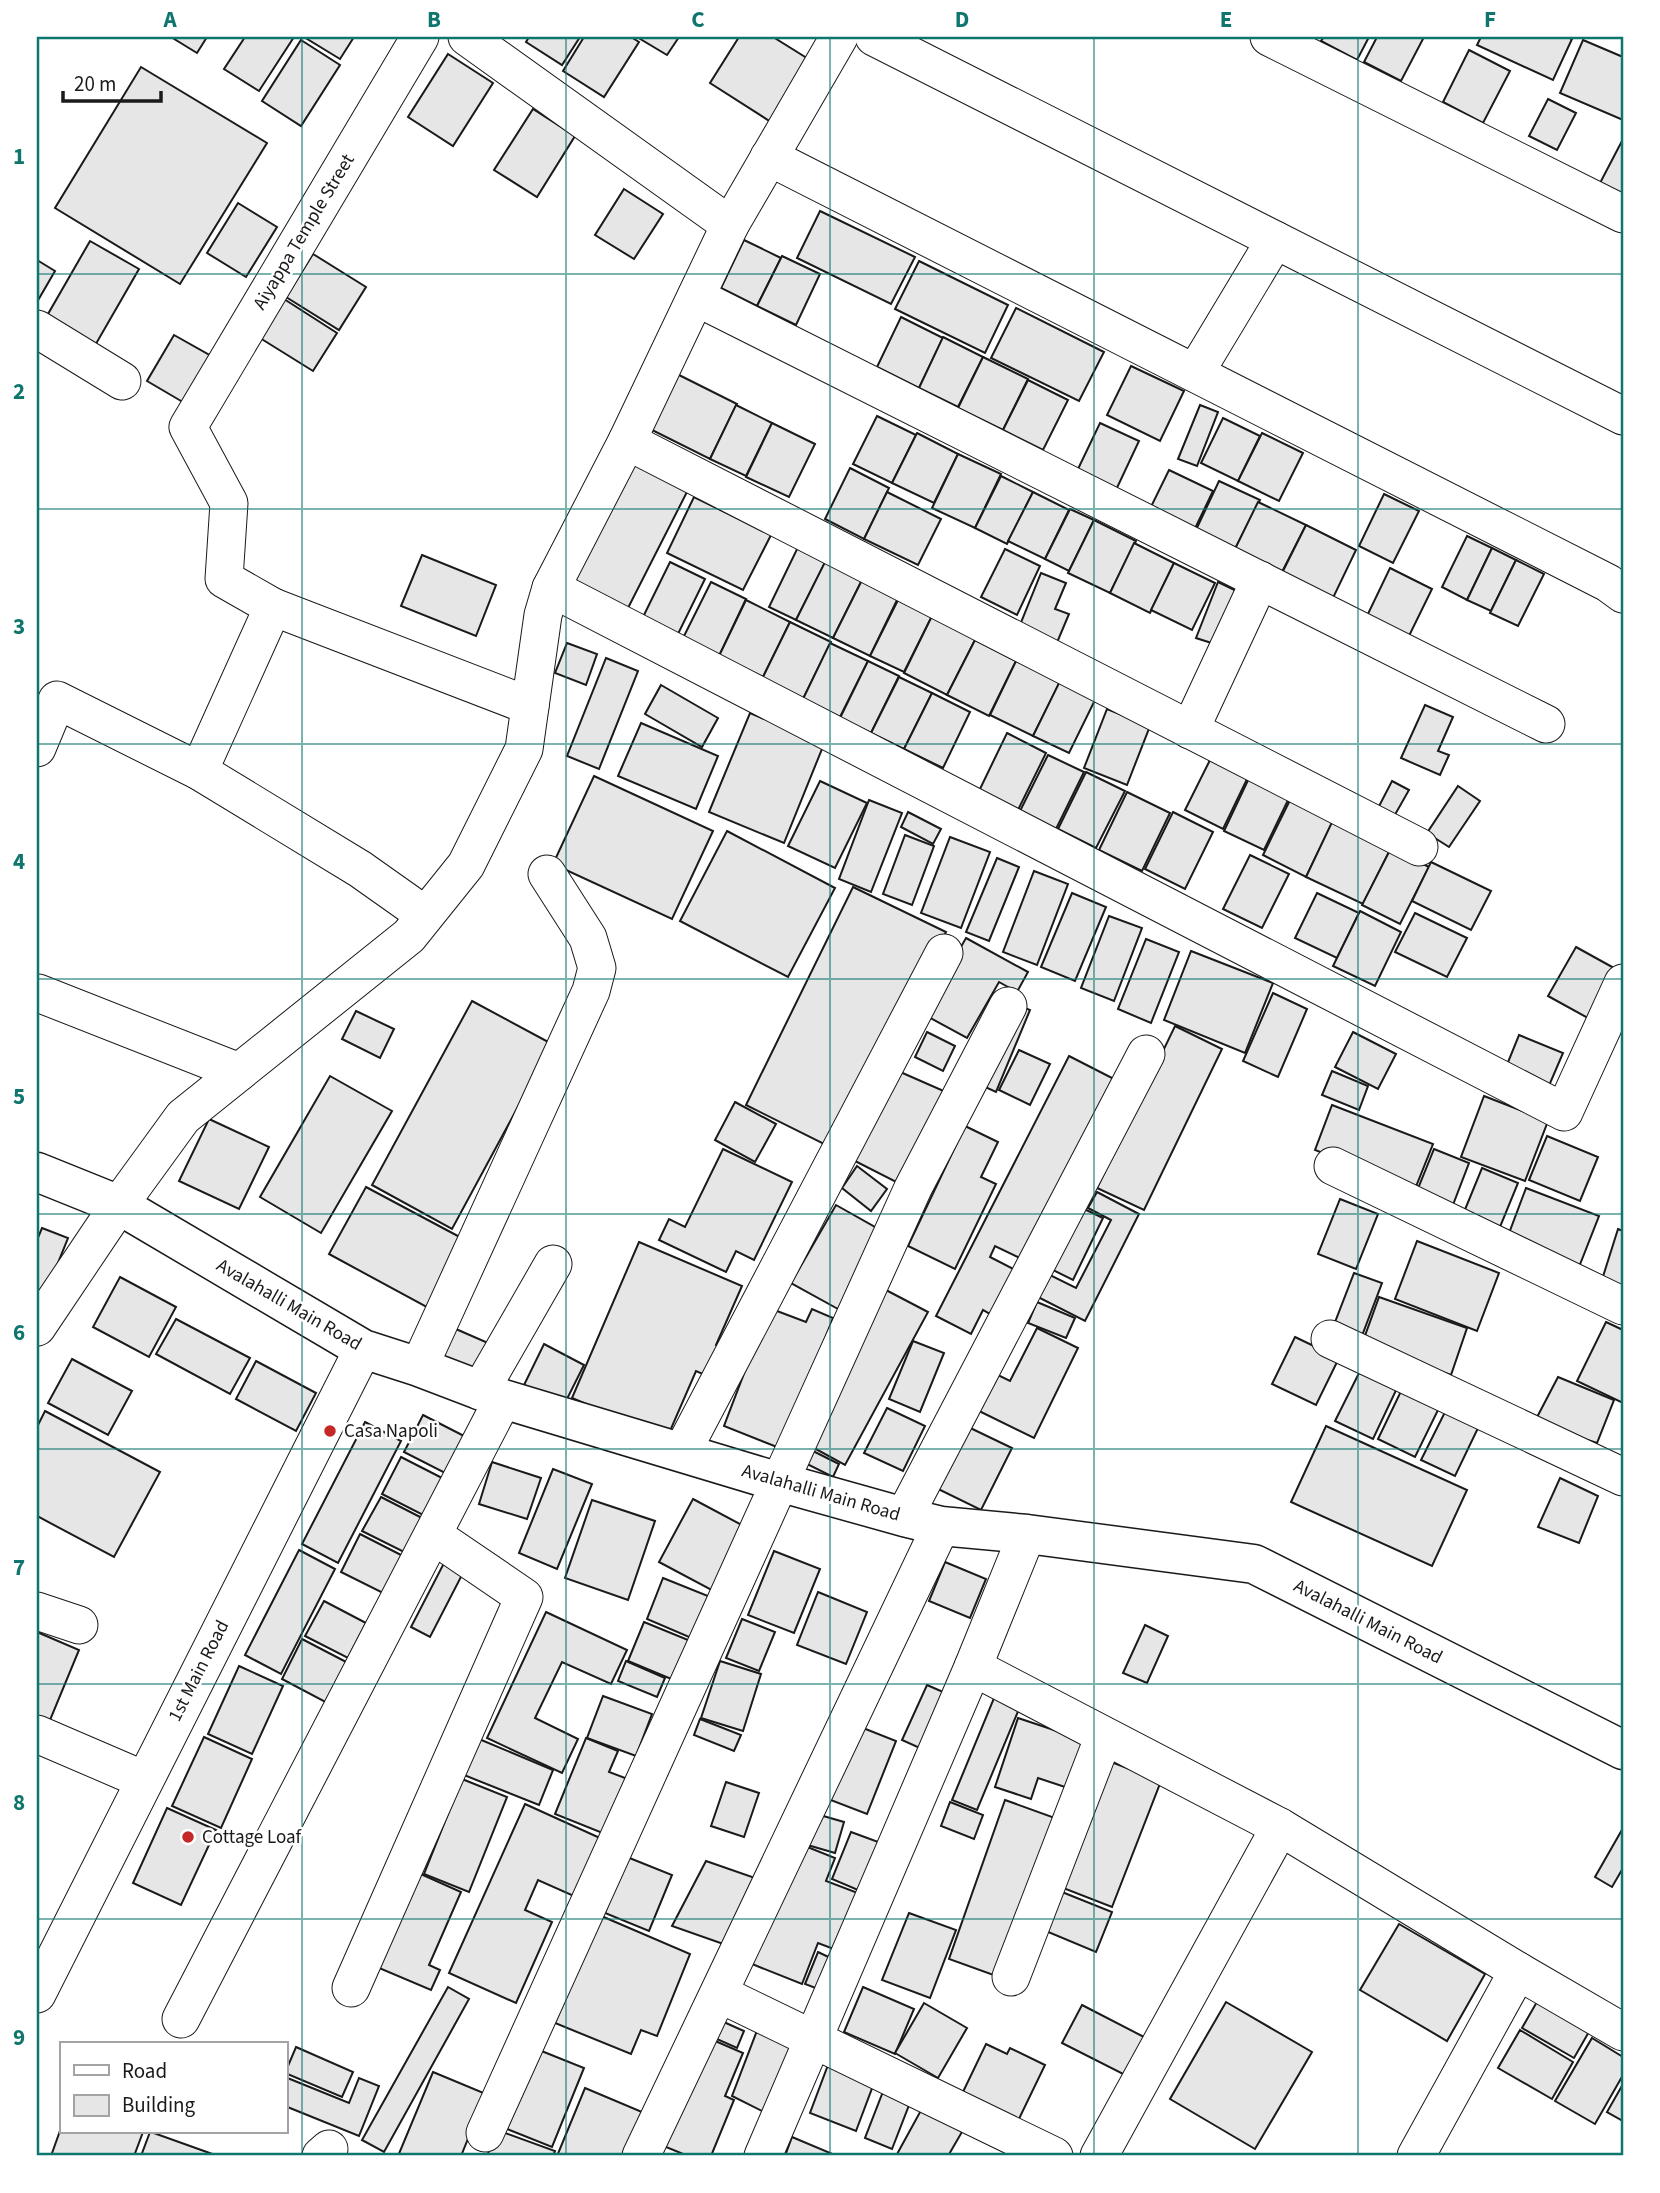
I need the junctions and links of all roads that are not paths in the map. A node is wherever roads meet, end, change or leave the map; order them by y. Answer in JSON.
{"nodes":[{"id":1,"x":420,"y":37,"type":"edge"},
{"id":2,"x":467,"y":37,"type":"edge"},
{"id":3,"x":874,"y":37,"type":"edge"},
{"id":4,"x":1269,"y":37,"type":"edge"},
{"id":5,"x":825,"y":42,"type":"edge"},
{"id":6,"x":769,"y":157,"type":"junction"},
{"id":7,"x":1623,"y":214,"type":"edge"},
{"id":8,"x":730,"y":225,"type":"junction"},
{"id":9,"x":1275,"y":240,"type":"junction"},
{"id":10,"x":696,"y":297,"type":"junction"},
{"id":11,"x":37,"y":329,"type":"edge"},
{"id":12,"x":1195,"y":373,"type":"junction"},
{"id":13,"x":122,"y":381,"type":"dead end"},
{"id":14,"x":1623,"y":416,"type":"edge"},
{"id":15,"x":627,"y":441,"type":"junction"},
{"id":16,"x":1260,"y":580,"type":"junction"},
{"id":17,"x":551,"y":588,"type":"junction"},
{"id":18,"x":1623,"y":594,"type":"edge"},
{"id":19,"x":273,"y":607,"type":"junction"},
{"id":20,"x":530,"y":706,"type":"junction"},
{"id":21,"x":1546,"y":724,"type":"dead end"},
{"id":22,"x":1191,"y":730,"type":"junction"},
{"id":23,"x":37,"y":748,"type":"edge"},
{"id":24,"x":199,"y":771,"type":"junction"},
{"id":25,"x":1419,"y":847,"type":"dead end"},
{"id":26,"x":547,"y":874,"type":"dead end"},
{"id":27,"x":425,"y":915,"type":"junction"},
{"id":28,"x":944,"y":953,"type":"dead end"},
{"id":29,"x":1623,"y":983,"type":"edge"},
{"id":30,"x":38,"y":993,"type":"edge"},
{"id":31,"x":1008,"y":1006,"type":"dead end"},
{"id":32,"x":1146,"y":1054,"type":"dead end"},
{"id":33,"x":239,"y":1072,"type":"junction"},
{"id":34,"x":1333,"y":1166,"type":"dead end"},
{"id":35,"x":37,"y":1172,"type":"edge"},
{"id":36,"x":118,"y":1205,"type":"junction"},
{"id":37,"x":553,"y":1264,"type":"dead end"},
{"id":38,"x":1623,"y":1306,"type":"edge"},
{"id":39,"x":37,"y":1327,"type":"edge"},
{"id":40,"x":1330,"y":1339,"type":"dead end"},
{"id":41,"x":363,"y":1349,"type":"junction"},
{"id":42,"x":419,"y":1367,"type":"junction"},
{"id":43,"x":492,"y":1395,"type":"junction"},
{"id":44,"x":682,"y":1452,"type":"junction"},
{"id":45,"x":1623,"y":1477,"type":"edge"},
{"id":46,"x":779,"y":1482,"type":"junction"},
{"id":47,"x":905,"y":1517,"type":"junction"},
{"id":48,"x":941,"y":1526,"type":"junction"},
{"id":49,"x":1027,"y":1534,"type":"junction"},
{"id":50,"x":433,"y":1535,"type":"junction"},
{"id":51,"x":37,"y":1611,"type":"edge"},
{"id":52,"x":79,"y":1625,"type":"dead end"},
{"id":53,"x":973,"y":1667,"type":"junction"},
{"id":54,"x":1104,"y":1736,"type":"junction"},
{"id":55,"x":45,"y":1748,"type":"edge"},
{"id":56,"x":1623,"y":1750,"type":"edge"},
{"id":57,"x":144,"y":1780,"type":"junction"},
{"id":58,"x":1280,"y":1828,"type":"junction"},
{"id":59,"x":1518,"y":1971,"type":"junction"},
{"id":60,"x":1011,"y":1977,"type":"dead end"},
{"id":61,"x":351,"y":1988,"type":"dead end"},
{"id":62,"x":37,"y":1994,"type":"edge"},
{"id":63,"x":720,"y":1994,"type":"junction"},
{"id":64,"x":181,"y":2019,"type":"dead end"},
{"id":65,"x":1623,"y":2032,"type":"edge"},
{"id":66,"x":814,"y":2039,"type":"junction"},
{"id":67,"x":485,"y":2133,"type":"dead end"},
{"id":68,"x":641,"y":2156,"type":"edge"},
{"id":69,"x":763,"y":2156,"type":"edge"},
{"id":70,"x":1054,"y":2156,"type":"edge"},
{"id":71,"x":1099,"y":2156,"type":"edge"},
{"id":72,"x":1416,"y":2156,"type":"edge"}],
"edges":[{"from":1,"to":19,"type":"street","name":"Aiyappa Temple Street"},
{"from":2,"to":8,"type":"street"},
{"from":3,"to":9,"type":"street"},
{"from":4,"to":7,"type":"street"},
{"from":5,"to":6,"type":"street"},
{"from":6,"to":8,"type":"street"},
{"from":6,"to":12,"type":"street"},
{"from":8,"to":10,"type":"street"},
{"from":9,"to":12,"type":"street"},
{"from":9,"to":14,"type":"street"},
{"from":10,"to":15,"type":"street"},
{"from":10,"to":16,"type":"street"},
{"from":11,"to":13,"type":"street"},
{"from":12,"to":18,"type":"street"},
{"from":15,"to":17,"type":"street"},
{"from":15,"to":22,"type":"street"},
{"from":16,"to":21,"type":"street"},
{"from":16,"to":22,"type":"street"},
{"from":17,"to":20,"type":"street"},
{"from":17,"to":29,"type":"street"},
{"from":19,"to":20,"type":"street"},
{"from":19,"to":24,"type":"street"},
{"from":20,"to":27,"type":"street"},
{"from":22,"to":25,"type":"street"},
{"from":23,"to":24,"type":"street"},
{"from":24,"to":27,"type":"street"},
{"from":26,"to":42,"type":"street"},
{"from":27,"to":33,"type":"street"},
{"from":28,"to":44,"type":"street"},
{"from":30,"to":33,"type":"street"},
{"from":31,"to":46,"type":"street"},
{"from":32,"to":47,"type":"street"},
{"from":33,"to":36,"type":"street"},
{"from":34,"to":38,"type":"street"},
{"from":35,"to":36,"type":"main road","name":"Avalahalli Main Road"},
{"from":36,"to":39,"type":"street"},
{"from":36,"to":41,"type":"main road","name":"Avalahalli Main Road"},
{"from":37,"to":43,"type":"street"},
{"from":40,"to":45,"type":"street"},
{"from":41,"to":42,"type":"main road","name":"Avalahalli Main Road"},
{"from":41,"to":57,"type":"street","name":"1st Main Road"},
{"from":42,"to":43,"type":"main road","name":"Avalahalli Main Road"},
{"from":43,"to":44,"type":"main road","name":"Avalahalli Main Road"},
{"from":43,"to":50,"type":"street"},
{"from":44,"to":46,"type":"main road","name":"Avalahalli Main Road"},
{"from":46,"to":47,"type":"main road","name":"Avalahalli Main Road"},
{"from":46,"to":67,"type":"street"},
{"from":47,"to":48,"type":"main road","name":"Avalahalli Main Road"},
{"from":48,"to":49,"type":"main road","name":"Avalahalli Main Road"},
{"from":48,"to":63,"type":"street"},
{"from":49,"to":53,"type":"street"},
{"from":49,"to":56,"type":"main road","name":"Avalahalli Main Road"},
{"from":50,"to":61,"type":"street"},
{"from":50,"to":64,"type":"street"},
{"from":51,"to":52,"type":"street"},
{"from":53,"to":54,"type":"street"},
{"from":53,"to":66,"type":"street"},
{"from":54,"to":58,"type":"street"},
{"from":54,"to":60,"type":"street"},
{"from":55,"to":57,"type":"street"},
{"from":57,"to":62,"type":"street","name":"1st Main Road"},
{"from":58,"to":59,"type":"street"},
{"from":58,"to":71,"type":"street"},
{"from":59,"to":65,"type":"street"},
{"from":59,"to":72,"type":"street"},
{"from":63,"to":66,"type":"street"},
{"from":63,"to":68,"type":"street"},
{"from":66,"to":69,"type":"street"},
{"from":66,"to":70,"type":"street"}]}
